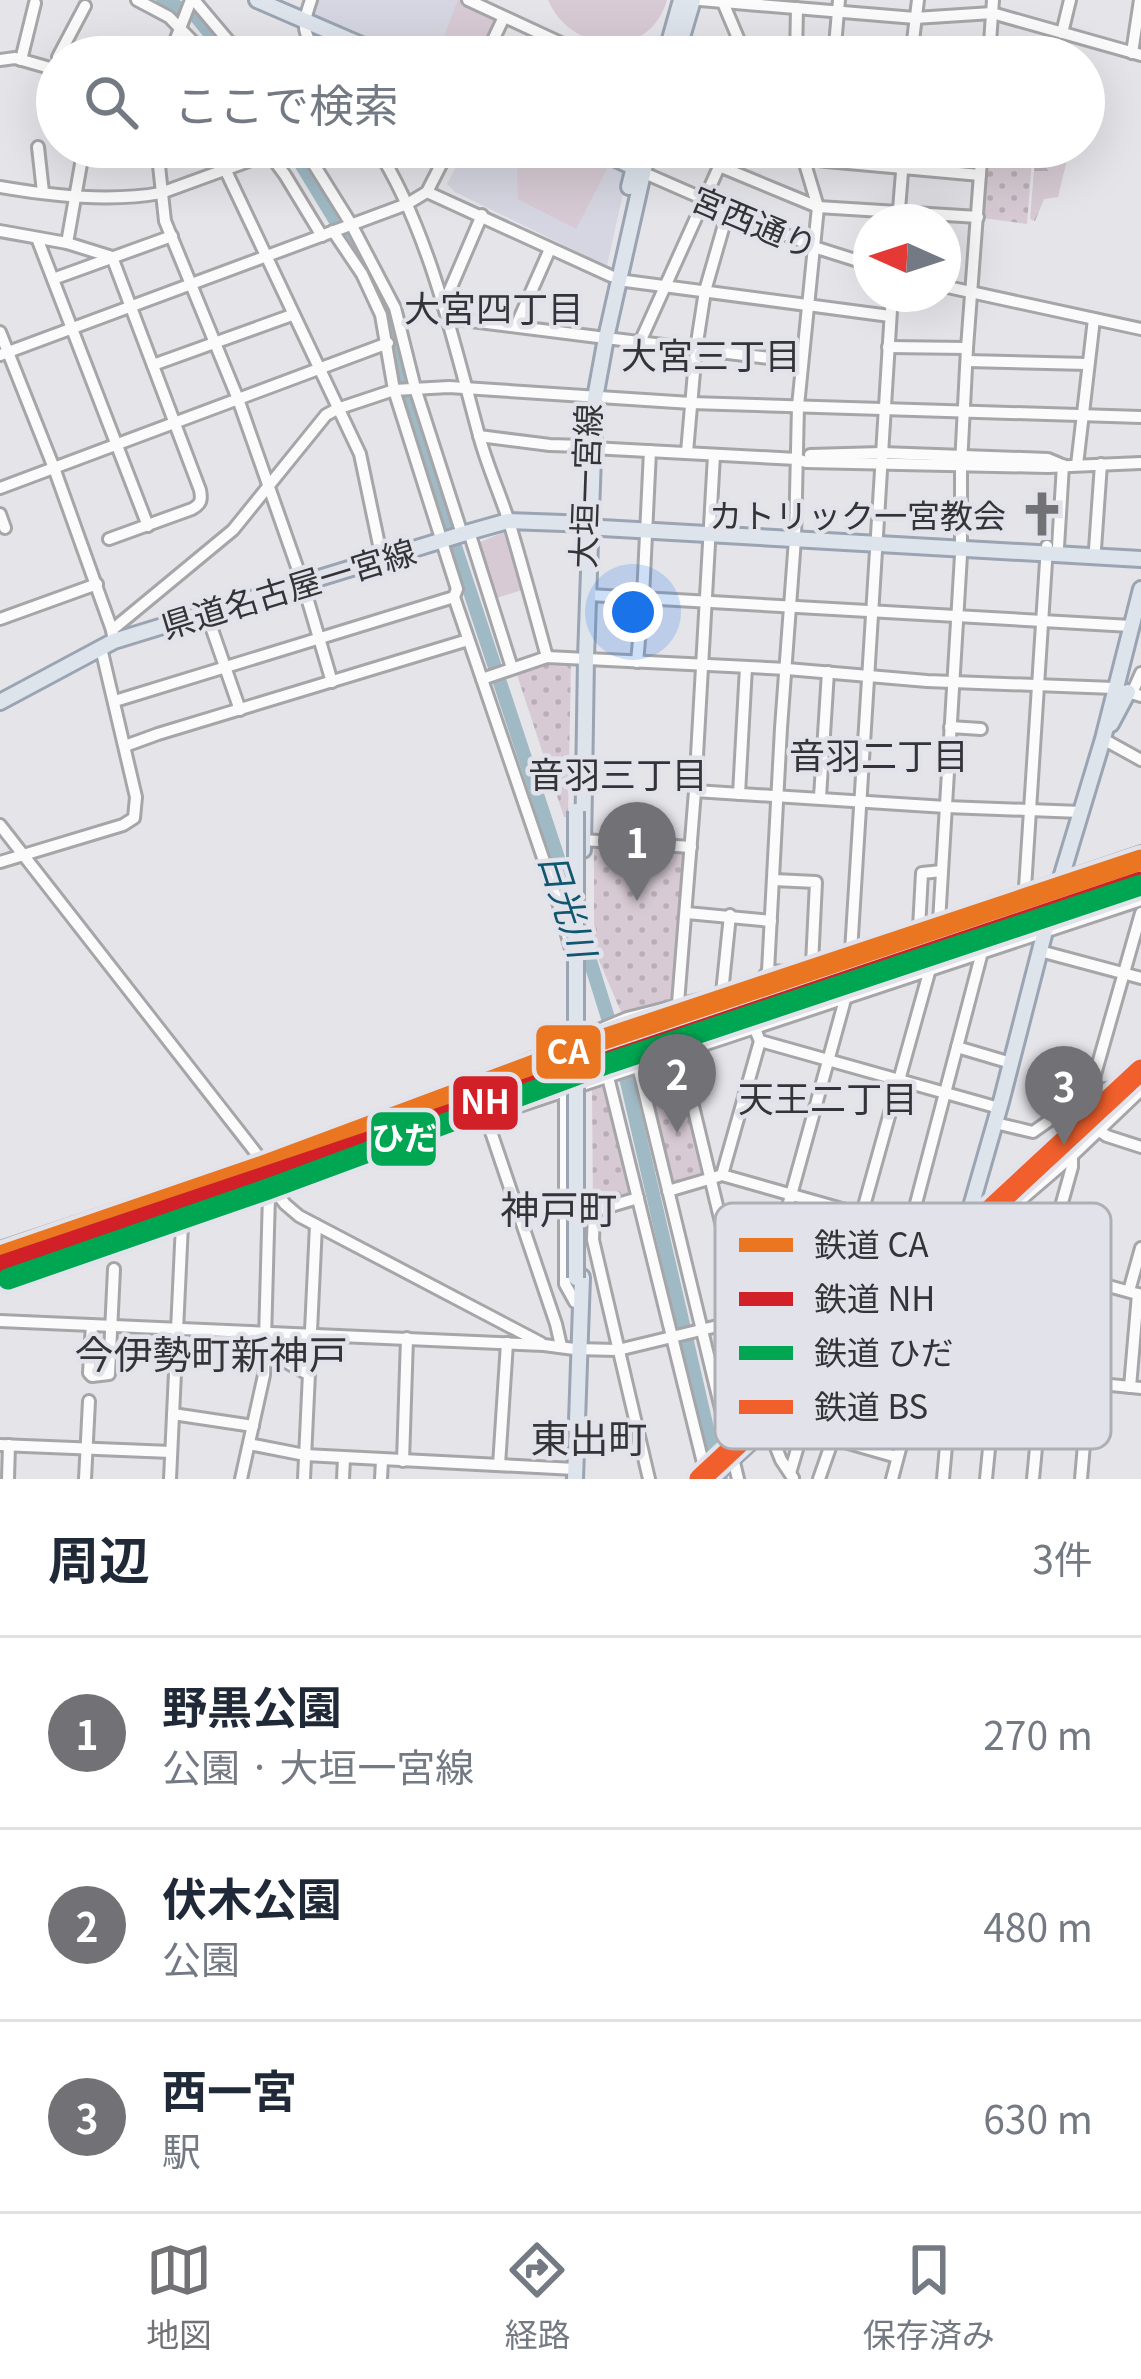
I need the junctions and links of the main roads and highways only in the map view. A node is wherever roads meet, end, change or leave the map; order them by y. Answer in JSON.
{"nodes":[{"id":1,"x":257,"y":0,"type":"edge"},
{"id":2,"x":681,"y":0,"type":"edge"},
{"id":3,"x":697,"y":0,"type":"edge"},
{"id":4,"x":339,"y":36,"type":"edge"},
{"id":5,"x":671,"y":36,"type":"edge"},
{"id":6,"x":683,"y":36,"type":"edge"},
{"id":7,"x":633,"y":168,"type":"edge"},
{"id":8,"x":637,"y":170,"type":"joint"},
{"id":9,"x":585,"y":524,"type":"junction"},
{"id":10,"x":1051,"y":549,"type":"junction"},
{"id":11,"x":1141,"y":556,"type":"edge"},
{"id":12,"x":1141,"y":589,"type":"edge"},
{"id":13,"x":583,"y":658,"type":"junction"},
{"id":14,"x":1129,"y":692,"type":"edge"},
{"id":15,"x":0,"y":703,"type":"edge"},
{"id":16,"x":973,"y":1203,"type":"edge"},
{"id":17,"x":579,"y":1277,"type":"junction"},
{"id":18,"x":572,"y":1348,"type":"junction"},
{"id":19,"x":743,"y":1449,"type":"edge"},
{"id":20,"x":571,"y":1474,"type":"edge"},
{"id":21,"x":708,"y":1479,"type":"edge"}],
"edges":[{"from":1,"to":4,"type":"main road"},
{"from":2,"to":5,"type":"main road"},
{"from":3,"to":6,"type":"main road"},
{"from":7,"to":8,"type":"main road"},
{"from":8,"to":9,"type":"main road","name":"大垣一宮線"},
{"from":9,"to":10,"type":"main road","name":"県道名古屋一宮線"},
{"from":9,"to":13,"type":"main road","name":"大垣一宮線"},
{"from":9,"to":13,"type":"main road","name":"大垣一宮線"},
{"from":9,"to":15,"type":"main road","name":"県道名古屋一宮線"},
{"from":10,"to":11,"type":"main road","name":"県道名古屋一宮線"},
{"from":10,"to":11,"type":"main road","name":"県道名古屋一宮線"},
{"from":12,"to":14,"type":"main road"},
{"from":13,"to":17,"type":"main road","name":"大垣一宮線","bridge":true},
{"from":13,"to":17,"type":"main road","name":"大垣一宮線","bridge":true},
{"from":14,"to":16,"type":"main road"},
{"from":17,"to":18,"type":"main road","name":"大垣一宮線"},
{"from":17,"to":18,"type":"main road","name":"大垣一宮線"},
{"from":18,"to":20,"type":"main road","name":"大垣一宮線"},
{"from":19,"to":21,"type":"main road"}]}
